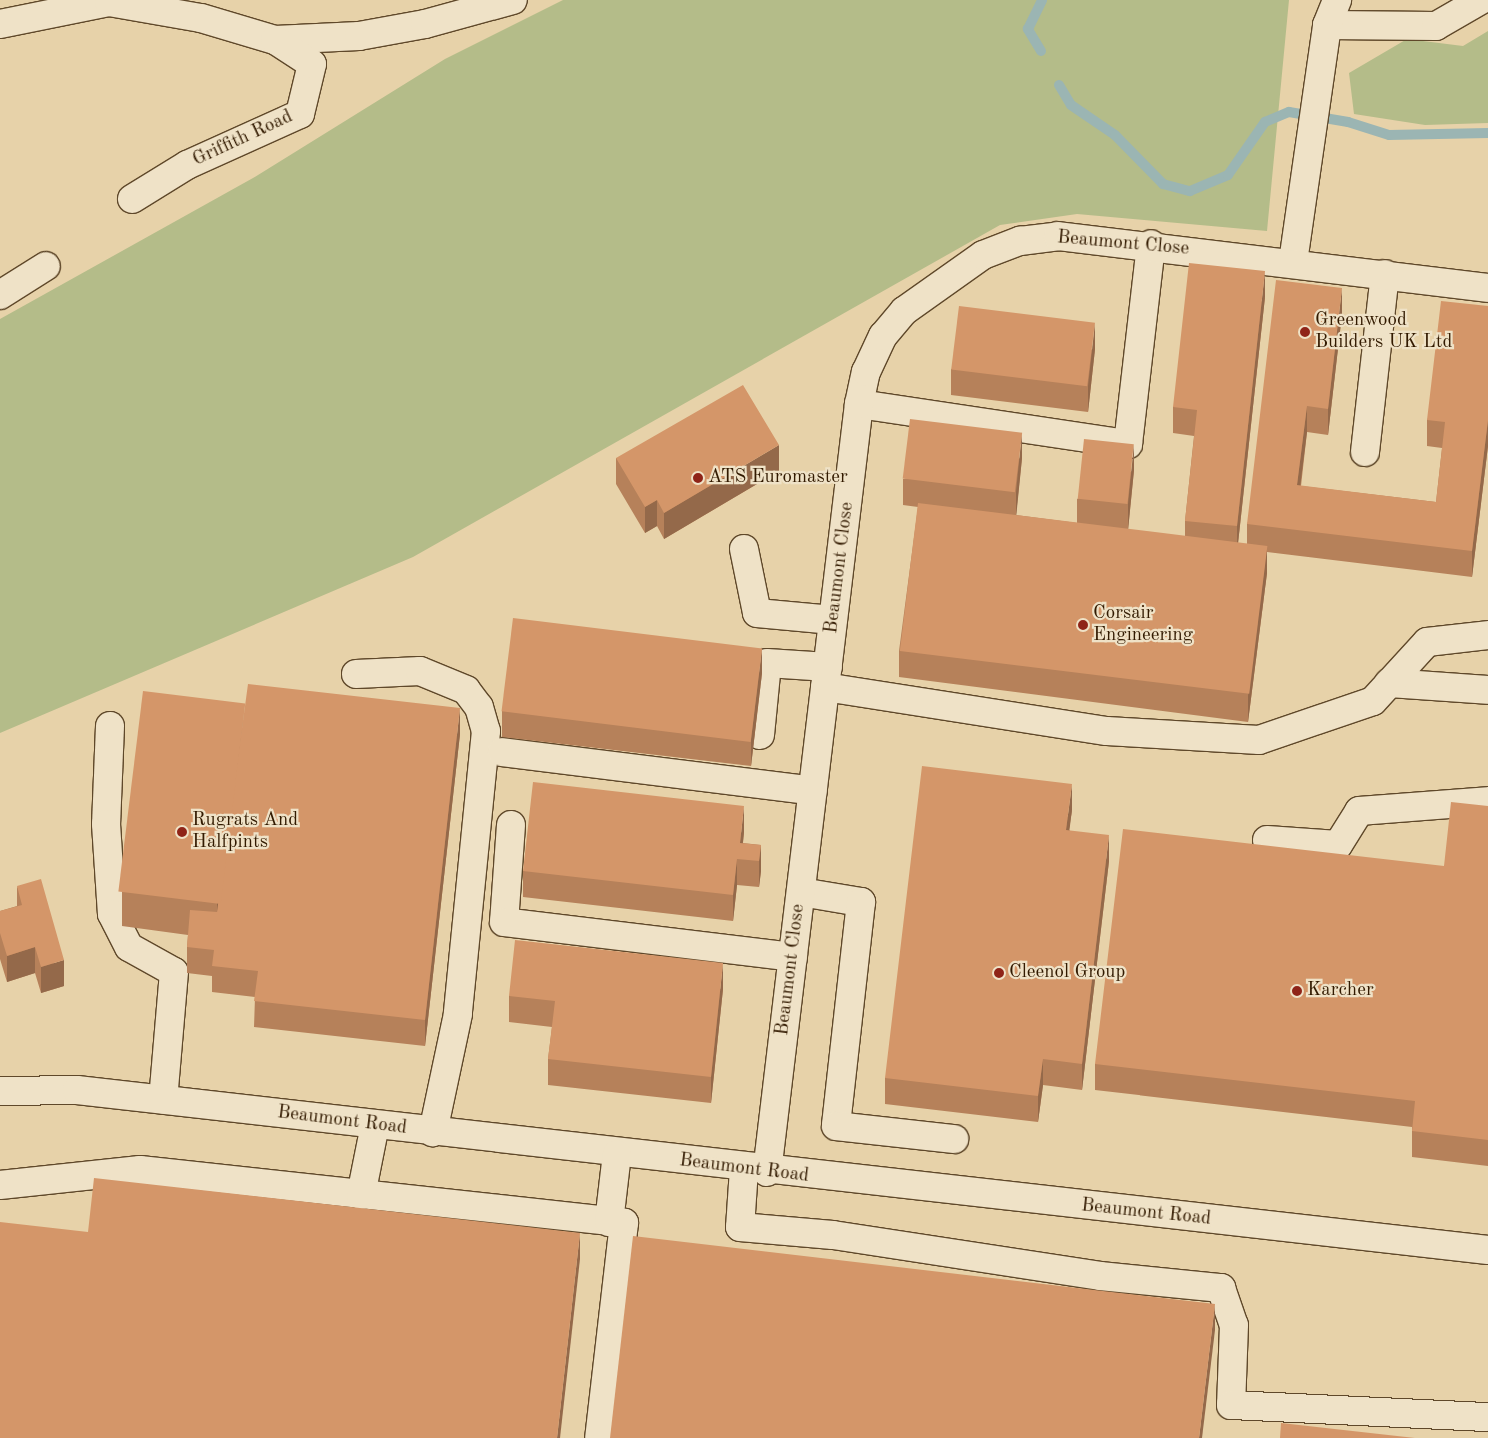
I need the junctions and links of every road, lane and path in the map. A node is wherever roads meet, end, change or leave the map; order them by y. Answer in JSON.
{"nodes":[{"id":1,"x":513,"y":0,"type":"edge"},
{"id":2,"x":1337,"y":0,"type":"edge"},
{"id":3,"x":1481,"y":0,"type":"edge"},
{"id":4,"x":196,"y":9,"type":"edge"},
{"id":5,"x":0,"y":24,"type":"edge"},
{"id":6,"x":1327,"y":26,"type":"junction"},
{"id":7,"x":275,"y":40,"type":"junction"},
{"id":8,"x":132,"y":199,"type":"dead end"},
{"id":9,"x":1151,"y":244,"type":"junction"},
{"id":10,"x":1293,"y":262,"type":"junction"},
{"id":11,"x":46,"y":266,"type":"dead end"},
{"id":12,"x":1385,"y":274,"type":"junction"},
{"id":13,"x":1488,"y":288,"type":"edge"},
{"id":14,"x":0,"y":295,"type":"edge"},
{"id":15,"x":859,"y":404,"type":"junction"},
{"id":16,"x":1365,"y":452,"type":"dead end"},
{"id":17,"x":744,"y":549,"type":"dead end"},
{"id":18,"x":834,"y":620,"type":"junction"},
{"id":19,"x":1488,"y":635,"type":"edge"},
{"id":20,"x":356,"y":674,"type":"dead end"},
{"id":21,"x":826,"y":677,"type":"junction"},
{"id":22,"x":1389,"y":683,"type":"junction"},
{"id":23,"x":1488,"y":690,"type":"edge"},
{"id":24,"x":110,"y":726,"type":"dead end"},
{"id":25,"x":760,"y":735,"type":"dead end"},
{"id":26,"x":502,"y":752,"type":"dead end"},
{"id":27,"x":813,"y":790,"type":"junction"},
{"id":28,"x":1488,"y":801,"type":"edge"},
{"id":29,"x":510,"y":825,"type":"dead end"},
{"id":30,"x":1267,"y":840,"type":"dead end"},
{"id":31,"x":801,"y":892,"type":"junction"},
{"id":32,"x":793,"y":957,"type":"junction"},
{"id":33,"x":0,"y":1091,"type":"edge"},
{"id":34,"x":163,"y":1100,"type":"junction"},
{"id":35,"x":375,"y":1126,"type":"junction"},
{"id":36,"x":432,"y":1132,"type":"junction"},
{"id":37,"x":954,"y":1139,"type":"dead end"},
{"id":38,"x":617,"y":1154,"type":"junction"},
{"id":39,"x":755,"y":1170,"type":"junction"},
{"id":40,"x":0,"y":1185,"type":"edge"},
{"id":41,"x":361,"y":1195,"type":"junction"},
{"id":42,"x":608,"y":1222,"type":"junction"},
{"id":43,"x":1488,"y":1250,"type":"edge"},
{"id":44,"x":1488,"y":1417,"type":"edge"},
{"id":45,"x":599,"y":1438,"type":"edge"}],
"edges":[{"from":1,"to":7,"type":"street","name":"Griffith Road"},
{"from":2,"to":6,"type":"street"},
{"from":3,"to":6,"type":"street"},
{"from":4,"to":5,"type":"street","name":"Griffith Road"},
{"from":4,"to":7,"type":"street","name":"Griffith Road"},
{"from":6,"to":10,"type":"street"},
{"from":7,"to":8,"type":"street","name":"Griffith Road"},
{"from":9,"to":10,"type":"street","name":"Beaumont Close"},
{"from":9,"to":15,"type":"street","name":"Beaumont Close"},
{"from":9,"to":15,"type":"street"},
{"from":10,"to":12,"type":"street","name":"Beaumont Close"},
{"from":11,"to":14,"type":"street"},
{"from":12,"to":13,"type":"street","name":"Beaumont Close"},
{"from":12,"to":16,"type":"street"},
{"from":15,"to":18,"type":"street","name":"Beaumont Close"},
{"from":17,"to":18,"type":"street"},
{"from":18,"to":21,"type":"street","name":"Beaumont Close"},
{"from":19,"to":22,"type":"street"},
{"from":20,"to":36,"type":"street"},
{"from":21,"to":22,"type":"street"},
{"from":21,"to":25,"type":"street"},
{"from":21,"to":27,"type":"street","name":"Beaumont Close"},
{"from":22,"to":23,"type":"street"},
{"from":24,"to":34,"type":"street"},
{"from":26,"to":27,"type":"street"},
{"from":27,"to":31,"type":"street","name":"Beaumont Close"},
{"from":28,"to":30,"type":"street"},
{"from":29,"to":32,"type":"street"},
{"from":31,"to":32,"type":"street","name":"Beaumont Close"},
{"from":31,"to":37,"type":"street"},
{"from":32,"to":39,"type":"street","name":"Beaumont Close"},
{"from":33,"to":34,"type":"street","name":"Beaumont Road"},
{"from":34,"to":35,"type":"street","name":"Beaumont Road"},
{"from":35,"to":36,"type":"street","name":"Beaumont Road"},
{"from":35,"to":41,"type":"street"},
{"from":36,"to":38,"type":"street","name":"Beaumont Road"},
{"from":38,"to":39,"type":"street","name":"Beaumont Road"},
{"from":38,"to":42,"type":"street"},
{"from":39,"to":43,"type":"street","name":"Beaumont Road"},
{"from":39,"to":44,"type":"street","name":"Beaumont Close"},
{"from":40,"to":41,"type":"street"},
{"from":41,"to":42,"type":"street"},
{"from":42,"to":45,"type":"street"}]}
